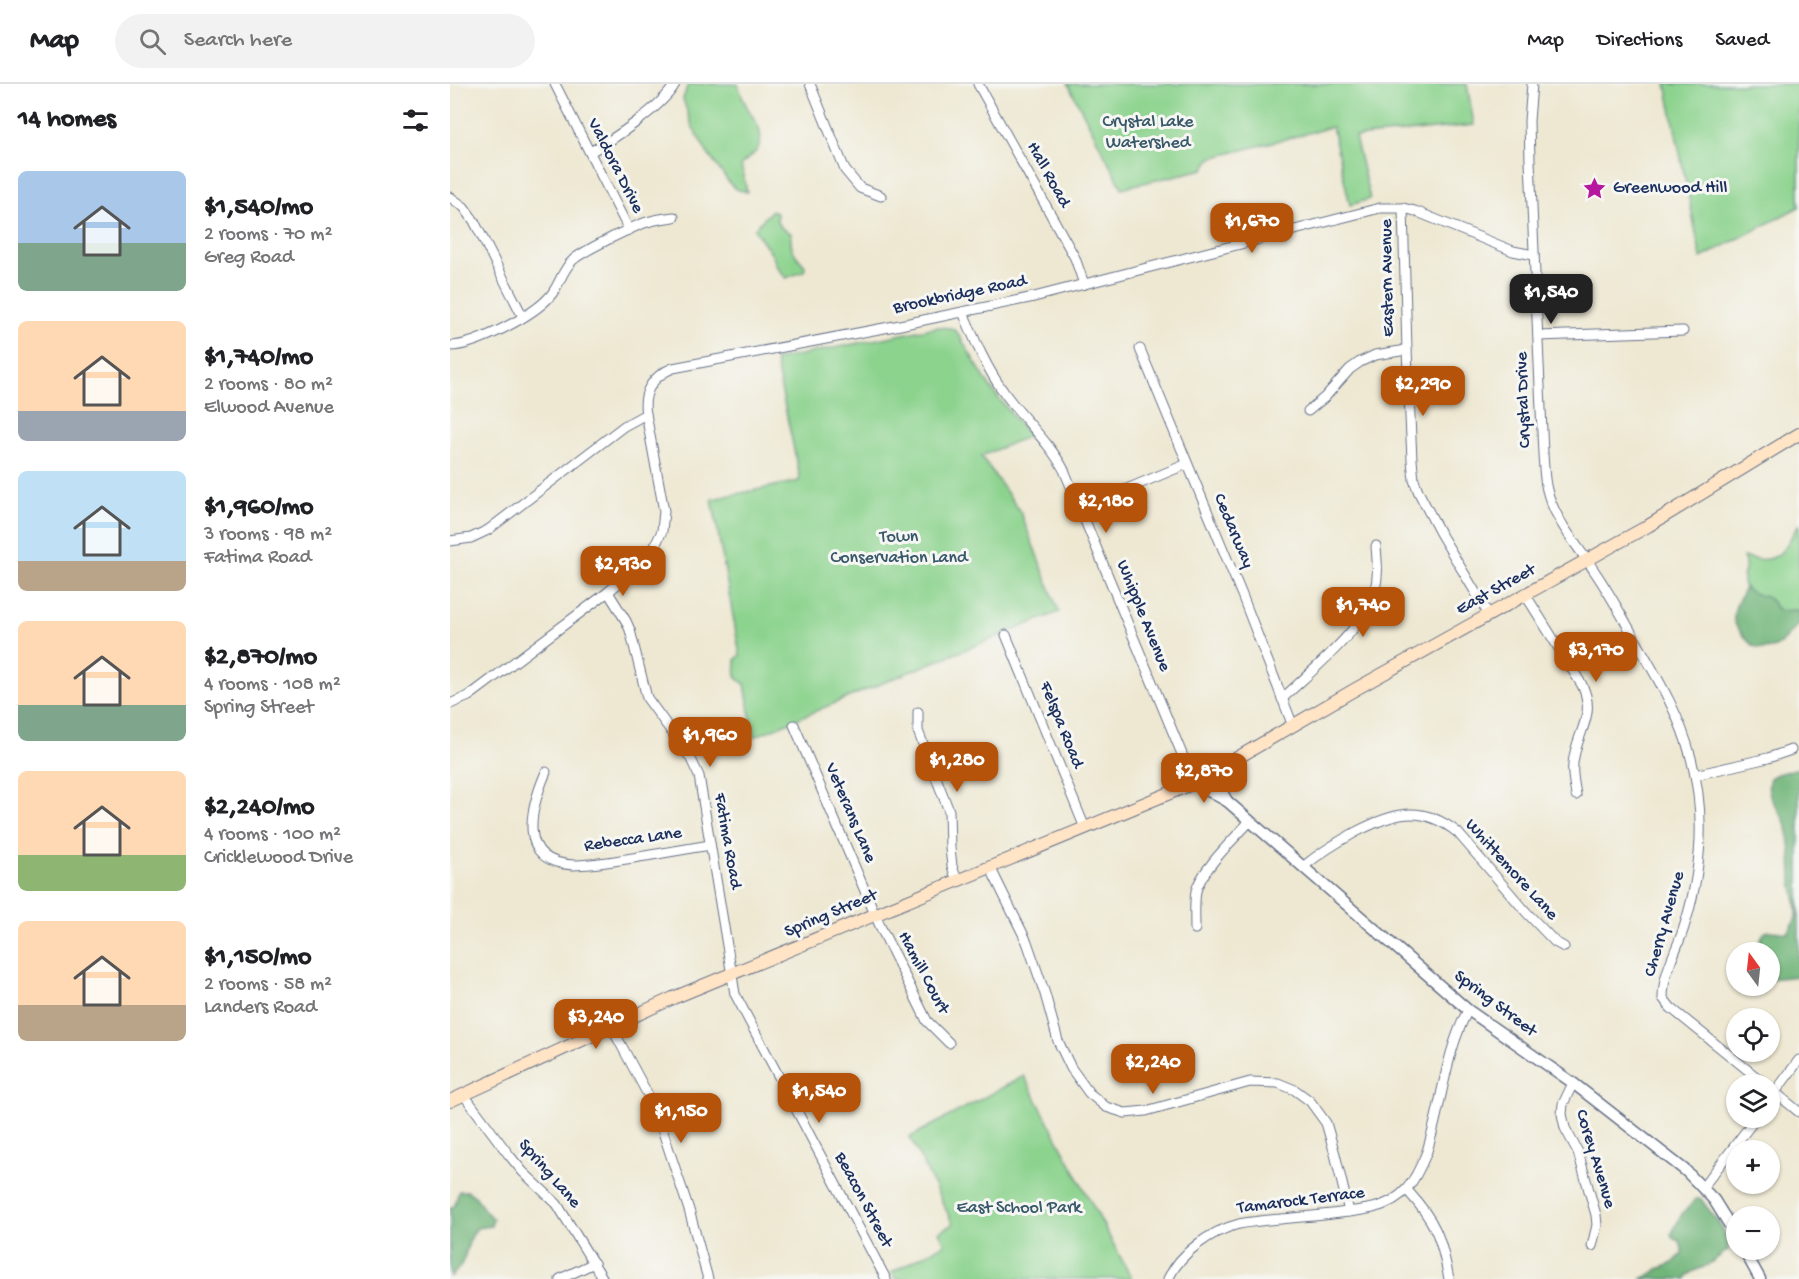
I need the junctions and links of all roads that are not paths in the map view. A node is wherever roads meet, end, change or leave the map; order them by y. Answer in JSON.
{"nodes":[{"id":1,"x":555,"y":84,"type":"edge"},
{"id":2,"x":675,"y":84,"type":"edge"},
{"id":3,"x":810,"y":84,"type":"edge"},
{"id":4,"x":978,"y":84,"type":"edge"},
{"id":5,"x":1532,"y":84,"type":"edge"},
{"id":6,"x":590,"y":152,"type":"junction"},
{"id":7,"x":881,"y":196,"type":"dead end"},
{"id":8,"x":450,"y":198,"type":"edge"},
{"id":9,"x":1403,"y":208,"type":"junction"},
{"id":10,"x":674,"y":217,"type":"dead end"},
{"id":11,"x":629,"y":230,"type":"junction"},
{"id":12,"x":1534,"y":255,"type":"junction"},
{"id":13,"x":1084,"y":285,"type":"junction"},
{"id":14,"x":963,"y":312,"type":"junction"},
{"id":15,"x":523,"y":317,"type":"junction"},
{"id":16,"x":1683,"y":331,"type":"dead end"},
{"id":17,"x":1538,"y":336,"type":"junction"},
{"id":18,"x":450,"y":346,"type":"edge"},
{"id":19,"x":1140,"y":349,"type":"dead end"},
{"id":20,"x":1407,"y":350,"type":"junction"},
{"id":21,"x":1308,"y":411,"type":"dead end"},
{"id":22,"x":646,"y":414,"type":"junction"},
{"id":23,"x":1799,"y":434,"type":"edge"},
{"id":24,"x":1187,"y":464,"type":"junction"},
{"id":25,"x":1081,"y":508,"type":"junction"},
{"id":26,"x":450,"y":541,"type":"edge"},
{"id":27,"x":1376,"y":546,"type":"dead end"},
{"id":28,"x":1586,"y":560,"type":"junction"},
{"id":29,"x":608,"y":592,"type":"junction"},
{"id":30,"x":1525,"y":594,"type":"junction"},
{"id":31,"x":1489,"y":615,"type":"junction"},
{"id":32,"x":1006,"y":635,"type":"dead end"},
{"id":33,"x":1282,"y":699,"type":"junction"},
{"id":34,"x":450,"y":704,"type":"edge"},
{"id":35,"x":918,"y":712,"type":"dead end"},
{"id":36,"x":794,"y":725,"type":"dead end"},
{"id":37,"x":1293,"y":726,"type":"junction"},
{"id":38,"x":1791,"y":750,"type":"dead end"},
{"id":39,"x":1216,"y":771,"type":"junction"},
{"id":40,"x":546,"y":772,"type":"dead end"},
{"id":41,"x":1695,"y":775,"type":"junction"},
{"id":42,"x":1194,"y":783,"type":"junction"},
{"id":43,"x":1576,"y":795,"type":"dead end"},
{"id":44,"x":1227,"y":801,"type":"junction"},
{"id":45,"x":1250,"y":821,"type":"junction"},
{"id":46,"x":1085,"y":828,"type":"junction"},
{"id":47,"x":710,"y":845,"type":"junction"},
{"id":48,"x":1304,"y":866,"type":"junction"},
{"id":49,"x":990,"y":867,"type":"junction"},
{"id":50,"x":957,"y":881,"type":"junction"},
{"id":51,"x":874,"y":914,"type":"junction"},
{"id":52,"x":1195,"y":929,"type":"dead end"},
{"id":53,"x":1564,"y":947,"type":"dead end"},
{"id":54,"x":731,"y":975,"type":"junction"},
{"id":55,"x":1468,"y":1010,"type":"junction"},
{"id":56,"x":611,"y":1026,"type":"junction"},
{"id":57,"x":949,"y":1043,"type":"dead end"},
{"id":58,"x":1799,"y":1060,"type":"edge"},
{"id":59,"x":1753,"y":1074,"type":"edge"},
{"id":60,"x":1573,"y":1083,"type":"junction"},
{"id":61,"x":1780,"y":1083,"type":"edge"},
{"id":62,"x":464,"y":1095,"type":"junction"},
{"id":63,"x":1780,"y":1099,"type":"edge"},
{"id":64,"x":450,"y":1101,"type":"edge"},
{"id":65,"x":1799,"y":1112,"type":"edge"},
{"id":66,"x":1748,"y":1128,"type":"edge"},
{"id":67,"x":1703,"y":1187,"type":"junction"},
{"id":68,"x":1407,"y":1190,"type":"junction"},
{"id":69,"x":1349,"y":1212,"type":"junction"},
{"id":70,"x":1726,"y":1219,"type":"edge"},
{"id":71,"x":1592,"y":1246,"type":"dead end"},
{"id":72,"x":1750,"y":1260,"type":"edge"},
{"id":73,"x":594,"y":1263,"type":"junction"},
{"id":74,"x":560,"y":1279,"type":"edge"},
{"id":75,"x":603,"y":1279,"type":"edge"},
{"id":76,"x":708,"y":1279,"type":"edge"},
{"id":77,"x":886,"y":1279,"type":"edge"},
{"id":78,"x":1168,"y":1279,"type":"edge"},
{"id":79,"x":1449,"y":1279,"type":"edge"},
{"id":80,"x":1760,"y":1279,"type":"edge"}],
"edges":[{"from":1,"to":6,"type":"street","name":"Valdora Drive"},
{"from":2,"to":6,"type":"street"},
{"from":3,"to":7,"type":"street"},
{"from":4,"to":13,"type":"street","name":"Hall Road"},
{"from":5,"to":12,"type":"street","name":"Crystal Drive"},
{"from":6,"to":11,"type":"street","name":"Valdora Drive"},
{"from":8,"to":15,"type":"street"},
{"from":9,"to":12,"type":"street","name":"Brookbridge Road"},
{"from":9,"to":13,"type":"street","name":"Brookbridge Road"},
{"from":9,"to":20,"type":"street","name":"Eastern Avenue"},
{"from":10,"to":11,"type":"street"},
{"from":11,"to":15,"type":"street"},
{"from":12,"to":17,"type":"street","name":"Crystal Drive"},
{"from":13,"to":14,"type":"street","name":"Brookbridge Road"},
{"from":14,"to":22,"type":"street","name":"Brookbridge Road"},
{"from":14,"to":25,"type":"street","name":"Whipple Avenue"},
{"from":15,"to":18,"type":"street"},
{"from":16,"to":17,"type":"street"},
{"from":17,"to":28,"type":"street","name":"Crystal Drive"},
{"from":19,"to":24,"type":"street","name":"Cedarway"},
{"from":20,"to":21,"type":"street"},
{"from":20,"to":31,"type":"street","name":"Eastern Avenue"},
{"from":22,"to":26,"type":"street"},
{"from":22,"to":29,"type":"street","name":"Brookbridge Road"},
{"from":23,"to":28,"type":"main road","name":"East Street"},
{"from":24,"to":25,"type":"street"},
{"from":24,"to":33,"type":"street","name":"Cedarway"},
{"from":25,"to":42,"type":"street","name":"Whipple Avenue"},
{"from":27,"to":33,"type":"street"},
{"from":28,"to":30,"type":"main road","name":"East Street"},
{"from":28,"to":41,"type":"street","name":"Cherry Avenue"},
{"from":29,"to":34,"type":"street","name":"Brookbridge Road"},
{"from":29,"to":47,"type":"street","name":"Fatima Road"},
{"from":30,"to":31,"type":"main road","name":"East Street"},
{"from":30,"to":43,"type":"street"},
{"from":31,"to":37,"type":"main road","name":"East Street"},
{"from":32,"to":46,"type":"street","name":"Felspa Road"},
{"from":33,"to":37,"type":"street","name":"Cedarway"},
{"from":35,"to":50,"type":"street"},
{"from":36,"to":51,"type":"street","name":"Veterans Lane"},
{"from":37,"to":39,"type":"main road","name":"East Street"},
{"from":38,"to":41,"type":"street"},
{"from":39,"to":42,"type":"main road","name":"East Street"},
{"from":39,"to":44,"type":"street","name":"Spring Street"},
{"from":40,"to":47,"type":"street","name":"Rebecca Lane"},
{"from":41,"to":59,"type":"street","name":"Cherry Avenue"},
{"from":42,"to":44,"type":"street","name":"Spring Street"},
{"from":42,"to":46,"type":"main road","name":"Spring Street"},
{"from":44,"to":45,"type":"street","name":"Spring Street"},
{"from":45,"to":48,"type":"street","name":"Spring Street"},
{"from":45,"to":52,"type":"street"},
{"from":46,"to":49,"type":"main road","name":"Spring Street"},
{"from":47,"to":54,"type":"street","name":"Fatima Road"},
{"from":48,"to":53,"type":"street","name":"Whittemore Lane"},
{"from":48,"to":55,"type":"street","name":"Spring Street"},
{"from":49,"to":50,"type":"main road","name":"Spring Street"},
{"from":49,"to":69,"type":"street"},
{"from":50,"to":51,"type":"main road","name":"Spring Street"},
{"from":51,"to":54,"type":"main road","name":"Spring Street"},
{"from":51,"to":57,"type":"street","name":"Hamill Court"},
{"from":54,"to":56,"type":"main road","name":"Spring Street"},
{"from":54,"to":77,"type":"street","name":"Beacon Street"},
{"from":55,"to":60,"type":"street","name":"Spring Street"},
{"from":55,"to":68,"type":"street","name":"Tamarock Terrace"},
{"from":56,"to":62,"type":"main road","name":"Spring Street"},
{"from":56,"to":76,"type":"street"},
{"from":58,"to":61,"type":"street"},
{"from":60,"to":67,"type":"street","name":"Spring Street"},
{"from":60,"to":71,"type":"street","name":"Corey Avenue"},
{"from":62,"to":64,"type":"main road","name":"Spring Street"},
{"from":62,"to":73,"type":"street","name":"Spring Lane"},
{"from":63,"to":65,"type":"street"},
{"from":66,"to":67,"type":"street"},
{"from":67,"to":70,"type":"street","name":"Spring Street"},
{"from":68,"to":69,"type":"street","name":"Tamarock Terrace"},
{"from":68,"to":79,"type":"street"},
{"from":69,"to":78,"type":"street","name":"Tamarock Terrace"},
{"from":72,"to":80,"type":"street"},
{"from":73,"to":74,"type":"street"},
{"from":73,"to":75,"type":"street","name":"Spring Lane"}]}
